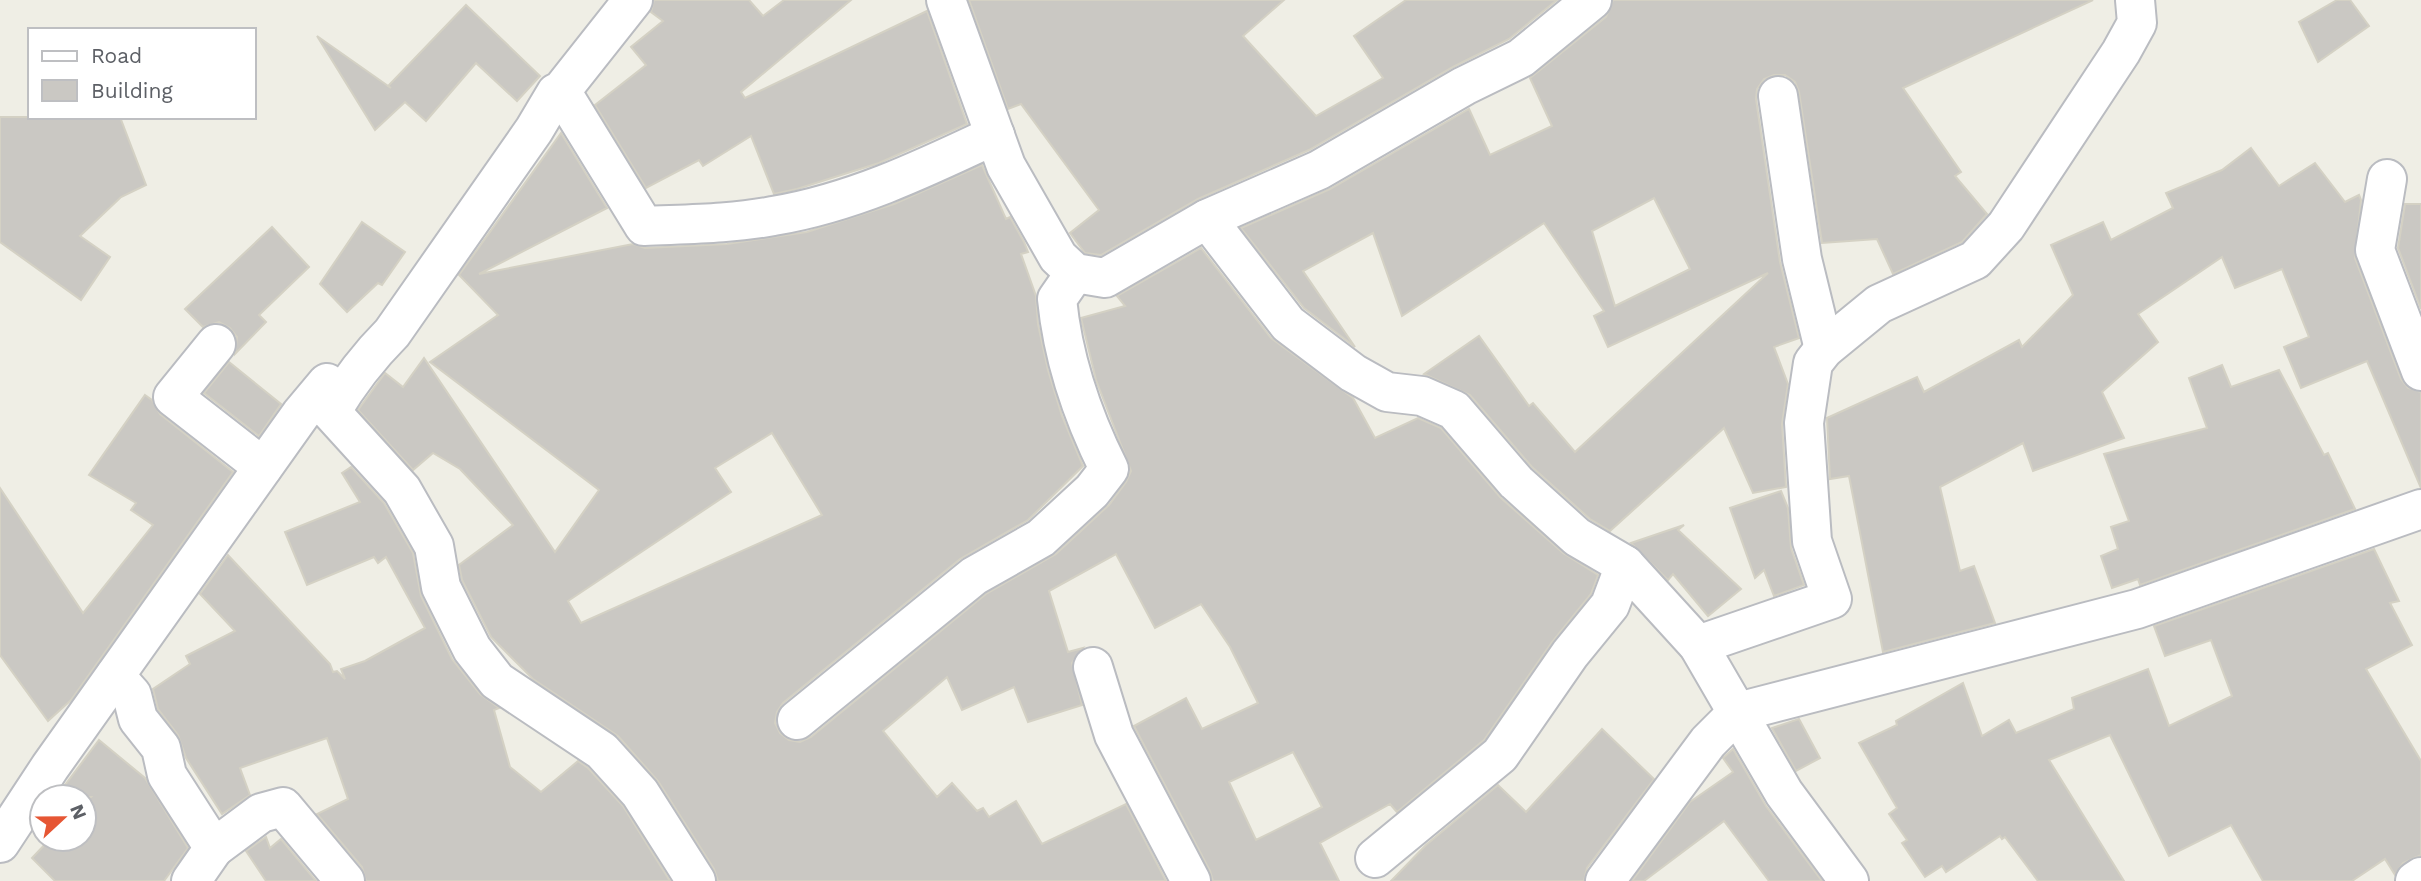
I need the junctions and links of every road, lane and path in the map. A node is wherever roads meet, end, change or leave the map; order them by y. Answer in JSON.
{"nodes":[{"id":1,"x":633,"y":0,"type":"edge"},
{"id":2,"x":946,"y":0,"type":"edge"},
{"id":3,"x":1592,"y":0,"type":"edge"},
{"id":4,"x":2135,"y":0,"type":"edge"},
{"id":5,"x":561,"y":91,"type":"junction"},
{"id":6,"x":1778,"y":96,"type":"dead end"},
{"id":7,"x":995,"y":135,"type":"junction"},
{"id":8,"x":2386,"y":179,"type":"dead end"},
{"id":9,"x":1207,"y":219,"type":"junction"},
{"id":10,"x":1075,"y":273,"type":"junction"},
{"id":11,"x":216,"y":344,"type":"dead end"},
{"id":12,"x":1824,"y":349,"type":"junction"},
{"id":13,"x":2421,"y":371,"type":"edge"},
{"id":14,"x":340,"y":394,"type":"junction"},
{"id":15,"x":264,"y":467,"type":"junction"},
{"id":16,"x":2421,"y":509,"type":"edge"},
{"id":17,"x":1625,"y":565,"type":"junction"},
{"id":18,"x":1698,"y":645,"type":"junction"},
{"id":19,"x":1093,"y":667,"type":"dead end"},
{"id":20,"x":121,"y":683,"type":"junction"},
{"id":21,"x":1738,"y":712,"type":"junction"},
{"id":22,"x":797,"y":720,"type":"dead end"},
{"id":23,"x":0,"y":843,"type":"edge"},
{"id":24,"x":214,"y":848,"type":"junction"},
{"id":25,"x":1375,"y":858,"type":"dead end"},
{"id":26,"x":2421,"y":877,"type":"edge"},
{"id":27,"x":191,"y":881,"type":"edge"},
{"id":28,"x":345,"y":881,"type":"edge"},
{"id":29,"x":696,"y":881,"type":"edge"},
{"id":30,"x":1191,"y":881,"type":"edge"},
{"id":31,"x":1605,"y":881,"type":"edge"},
{"id":32,"x":1849,"y":881,"type":"edge"},
{"id":33,"x":2416,"y":881,"type":"edge"}],
"edges":[{"from":1,"to":5,"type":"street"},
{"from":2,"to":7,"type":"street"},
{"from":3,"to":9,"type":"street"},
{"from":4,"to":12,"type":"street"},
{"from":5,"to":7,"type":"street"},
{"from":5,"to":14,"type":"street"},
{"from":6,"to":12,"type":"street"},
{"from":7,"to":10,"type":"street"},
{"from":8,"to":13,"type":"street"},
{"from":9,"to":10,"type":"street"},
{"from":9,"to":17,"type":"street"},
{"from":10,"to":22,"type":"street"},
{"from":11,"to":15,"type":"street"},
{"from":12,"to":18,"type":"street"},
{"from":14,"to":15,"type":"street"},
{"from":14,"to":29,"type":"street"},
{"from":15,"to":20,"type":"street"},
{"from":16,"to":21,"type":"street"},
{"from":17,"to":18,"type":"street"},
{"from":17,"to":25,"type":"street"},
{"from":18,"to":21,"type":"street"},
{"from":19,"to":30,"type":"street"},
{"from":20,"to":23,"type":"street"},
{"from":20,"to":24,"type":"street"},
{"from":21,"to":31,"type":"street"},
{"from":21,"to":32,"type":"street"},
{"from":24,"to":27,"type":"street"},
{"from":24,"to":28,"type":"street"},
{"from":26,"to":33,"type":"street"}]}
